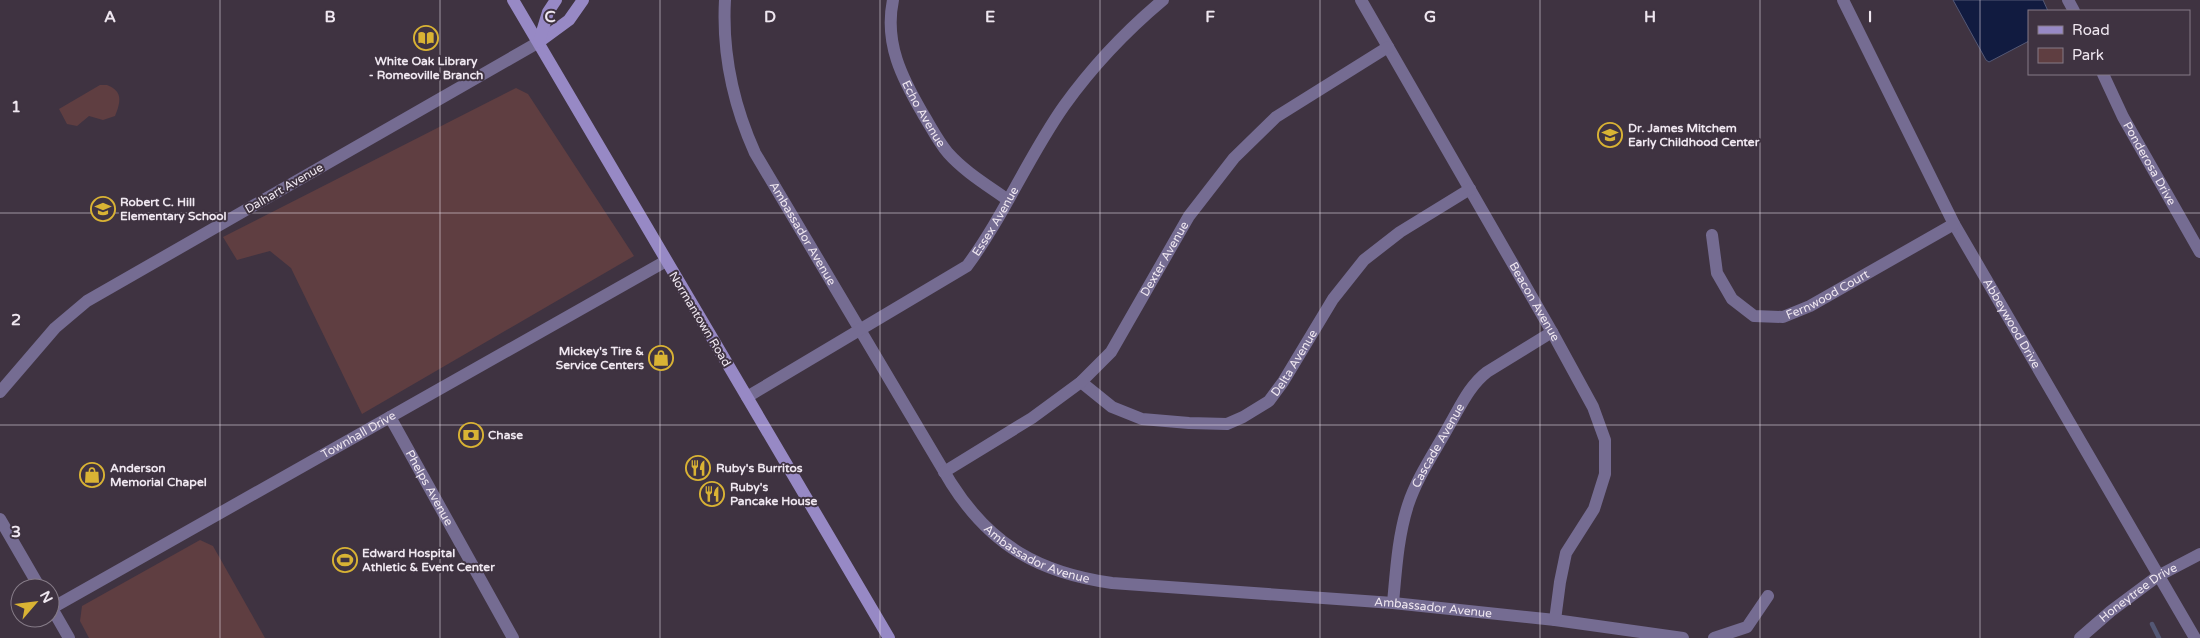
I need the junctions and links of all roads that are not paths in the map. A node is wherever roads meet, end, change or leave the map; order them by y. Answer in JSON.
{"nodes":[{"id":1,"x":513,"y":0,"type":"edge"},
{"id":2,"x":556,"y":0,"type":"edge"},
{"id":3,"x":583,"y":0,"type":"edge"},
{"id":4,"x":725,"y":0,"type":"edge"},
{"id":5,"x":893,"y":0,"type":"edge"},
{"id":6,"x":1163,"y":0,"type":"edge"},
{"id":7,"x":1362,"y":0,"type":"edge"},
{"id":8,"x":1844,"y":0,"type":"edge"},
{"id":9,"x":539,"y":42,"type":"junction"},
{"id":10,"x":1388,"y":46,"type":"junction"},
{"id":11,"x":2103,"y":75,"type":"edge"},
{"id":12,"x":1470,"y":189,"type":"junction"},
{"id":13,"x":1008,"y":200,"type":"junction"},
{"id":14,"x":1954,"y":224,"type":"junction"},
{"id":15,"x":1712,"y":235,"type":"dead end"},
{"id":16,"x":2200,"y":252,"type":"edge"},
{"id":17,"x":666,"y":261,"type":"junction"},
{"id":18,"x":860,"y":331,"type":"junction"},
{"id":19,"x":1552,"y":332,"type":"junction"},
{"id":20,"x":1081,"y":382,"type":"junction"},
{"id":21,"x":0,"y":392,"type":"edge"},
{"id":22,"x":747,"y":397,"type":"junction"},
{"id":23,"x":390,"y":417,"type":"junction"},
{"id":24,"x":944,"y":472,"type":"junction"},
{"id":25,"x":0,"y":519,"type":"edge"},
{"id":26,"x":2200,"y":554,"type":"edge"},
{"id":27,"x":2158,"y":576,"type":"junction"},
{"id":28,"x":34,"y":578,"type":"edge"},
{"id":29,"x":1768,"y":596,"type":"dead end"},
{"id":30,"x":60,"y":602,"type":"edge"},
{"id":31,"x":1393,"y":603,"type":"junction"},
{"id":32,"x":1555,"y":620,"type":"junction"},
{"id":33,"x":60,"y":622,"type":"edge"},
{"id":34,"x":69,"y":638,"type":"edge"},
{"id":35,"x":513,"y":638,"type":"edge"},
{"id":36,"x":889,"y":638,"type":"edge"},
{"id":37,"x":1683,"y":638,"type":"edge"},
{"id":38,"x":1714,"y":638,"type":"edge"},
{"id":39,"x":2080,"y":638,"type":"edge"},
{"id":40,"x":2195,"y":638,"type":"edge"}],
"edges":[{"from":1,"to":9,"type":"main road","name":"Normantown Road"},
{"from":2,"to":9,"type":"main road"},
{"from":3,"to":9,"type":"main road","name":"Dalhart Avenue"},
{"from":4,"to":18,"type":"street","name":"Ambassador Avenue"},
{"from":5,"to":13,"type":"street","name":"Echo Avenue"},
{"from":6,"to":13,"type":"street","name":"Essex Avenue"},
{"from":7,"to":10,"type":"street","name":"Beacon Avenue"},
{"from":8,"to":14,"type":"street","name":"Abbeywood Drive"},
{"from":9,"to":17,"type":"main road","name":"Normantown Road"},
{"from":9,"to":21,"type":"street","name":"Dalhart Avenue"},
{"from":10,"to":12,"type":"street","name":"Beacon Avenue"},
{"from":10,"to":20,"type":"street","name":"Dexter Avenue"},
{"from":11,"to":16,"type":"street","name":"Ponderosa Drive"},
{"from":12,"to":19,"type":"street","name":"Beacon Avenue"},
{"from":12,"to":20,"type":"street","name":"Delta Avenue"},
{"from":13,"to":18,"type":"street","name":"Essex Avenue"},
{"from":14,"to":15,"type":"street","name":"Fernwood Court"},
{"from":14,"to":27,"type":"street","name":"Abbeywood Drive"},
{"from":17,"to":22,"type":"main road","name":"Normantown Road"},
{"from":17,"to":23,"type":"street","name":"Townhall Drive"},
{"from":18,"to":22,"type":"street","name":"Essex Avenue"},
{"from":18,"to":24,"type":"street","name":"Ambassador Avenue"},
{"from":19,"to":31,"type":"street","name":"Cascade Avenue"},
{"from":19,"to":32,"type":"street","name":"Beacon Avenue"},
{"from":20,"to":24,"type":"street","name":"Dexter Avenue"},
{"from":22,"to":36,"type":"main road","name":"Normantown Road"},
{"from":23,"to":30,"type":"street","name":"Townhall Drive"},
{"from":23,"to":35,"type":"street","name":"Phelps Avenue"},
{"from":24,"to":31,"type":"street","name":"Ambassador Avenue"},
{"from":25,"to":28,"type":"street"},
{"from":26,"to":27,"type":"street","name":"Honeytree Drive"},
{"from":27,"to":39,"type":"street","name":"Honeytree Drive"},
{"from":27,"to":40,"type":"street","name":"Abbeywood Drive"},
{"from":29,"to":38,"type":"street"},
{"from":31,"to":32,"type":"street","name":"Ambassador Avenue"},
{"from":32,"to":37,"type":"street","name":"Ambassador Avenue"},
{"from":33,"to":34,"type":"street"}]}
